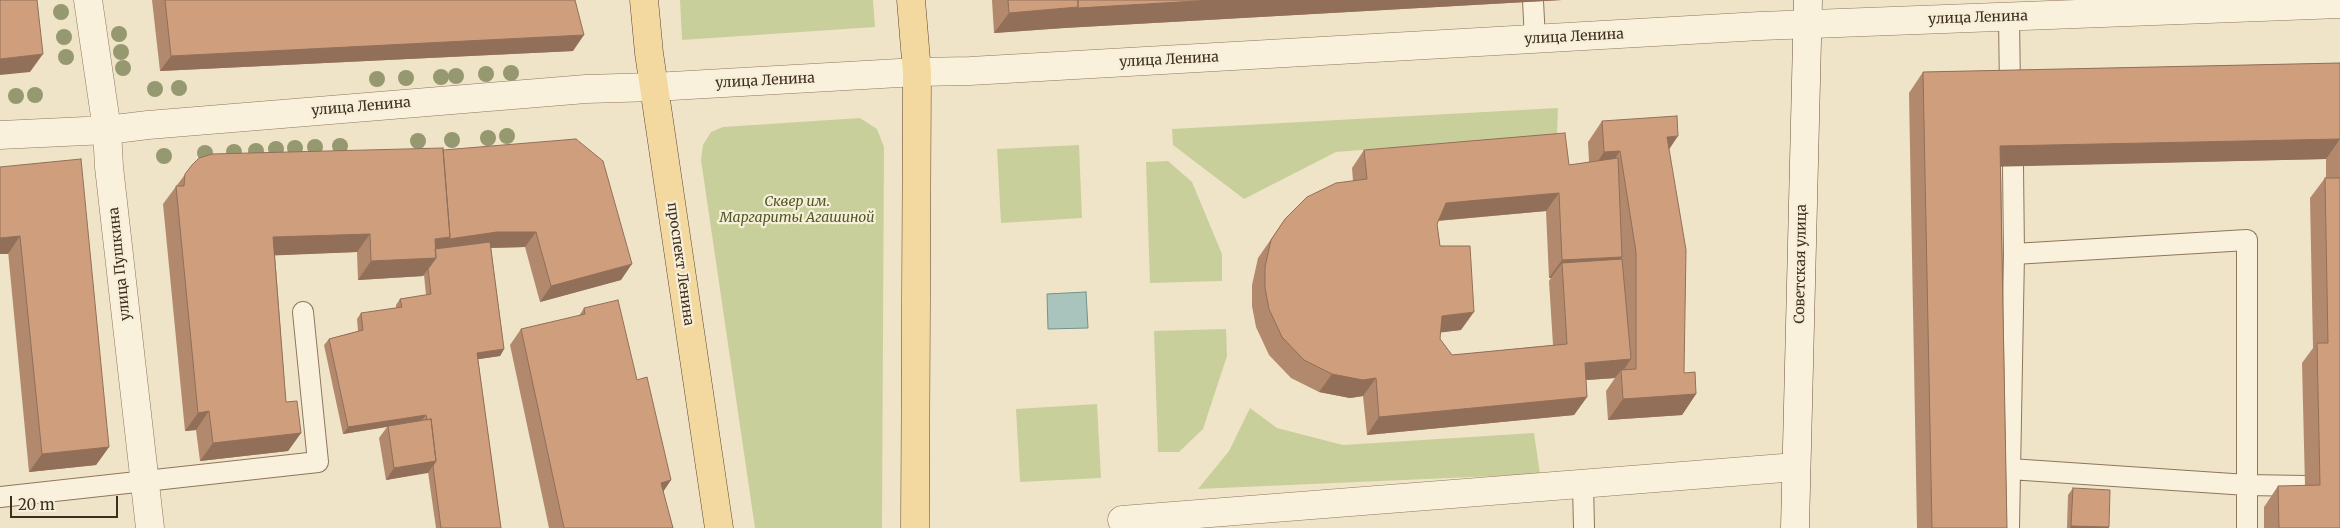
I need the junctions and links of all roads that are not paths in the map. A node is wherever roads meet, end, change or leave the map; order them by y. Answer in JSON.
{"nodes":[{"id":1,"x":88,"y":0,"type":"edge"},
{"id":2,"x":644,"y":0,"type":"edge"},
{"id":3,"x":911,"y":0,"type":"edge"},
{"id":4,"x":1533,"y":1,"type":"edge"},
{"id":5,"x":2340,"y":4,"type":"edge"},
{"id":6,"x":1808,"y":12,"type":"edge"},
{"id":7,"x":2009,"y":17,"type":"junction"},
{"id":8,"x":1536,"y":39,"type":"junction"},
{"id":9,"x":917,"y":72,"type":"junction"},
{"id":10,"x":654,"y":87,"type":"junction"},
{"id":11,"x":2010,"y":91,"type":"edge"},
{"id":12,"x":107,"y":130,"type":"junction"},
{"id":13,"x":0,"y":135,"type":"edge"},
{"id":14,"x":2013,"y":166,"type":"edge"},
{"id":15,"x":2014,"y":254,"type":"junction"},
{"id":16,"x":303,"y":312,"type":"dead end"},
{"id":17,"x":1796,"y":468,"type":"junction"},
{"id":18,"x":2010,"y":469,"type":"junction"},
{"id":19,"x":144,"y":481,"type":"junction"},
{"id":20,"x":1583,"y":484,"type":"junction"},
{"id":21,"x":2247,"y":485,"type":"junction"},
{"id":22,"x":2305,"y":486,"type":"edge"},
{"id":23,"x":0,"y":497,"type":"edge"},
{"id":24,"x":1122,"y":520,"type":"dead end"},
{"id":25,"x":150,"y":528,"type":"edge"},
{"id":26,"x":719,"y":528,"type":"edge"},
{"id":27,"x":915,"y":528,"type":"edge"},
{"id":28,"x":1584,"y":528,"type":"edge"},
{"id":29,"x":1795,"y":528,"type":"edge"},
{"id":30,"x":2009,"y":528,"type":"edge"},
{"id":31,"x":2247,"y":528,"type":"edge"}],
"edges":[{"from":1,"to":12,"type":"street","name":"улица Пушкина"},
{"from":2,"to":10,"type":"main road","name":"проспект Ленина"},
{"from":3,"to":9,"type":"main road"},
{"from":4,"to":8,"type":"lane"},
{"from":5,"to":7,"type":"street","name":"улица Ленина"},
{"from":6,"to":7,"type":"street","name":"улица Ленина"},
{"from":6,"to":8,"type":"street","name":"улица Ленина"},
{"from":6,"to":17,"type":"street","name":"Советская улица"},
{"from":7,"to":11,"type":"lane"},
{"from":8,"to":9,"type":"street","name":"улица Ленина"},
{"from":9,"to":10,"type":"street","name":"улица Ленина"},
{"from":9,"to":27,"type":"main road"},
{"from":10,"to":12,"type":"street","name":"улица Ленина"},
{"from":10,"to":26,"type":"main road","name":"проспект Ленина"},
{"from":12,"to":13,"type":"street","name":"улица Ленина"},
{"from":12,"to":19,"type":"street","name":"улица Пушкина"},
{"from":14,"to":15,"type":"lane"},
{"from":15,"to":18,"type":"lane"},
{"from":15,"to":21,"type":"lane"},
{"from":16,"to":19,"type":"lane"},
{"from":17,"to":20,"type":"street"},
{"from":17,"to":29,"type":"street","name":"Советская улица"},
{"from":18,"to":21,"type":"lane"},
{"from":18,"to":30,"type":"lane"},
{"from":19,"to":23,"type":"lane"},
{"from":19,"to":25,"type":"street","name":"улица Пушкина"},
{"from":20,"to":24,"type":"street"},
{"from":20,"to":28,"type":"lane"},
{"from":21,"to":22,"type":"lane"},
{"from":21,"to":31,"type":"lane"}]}
